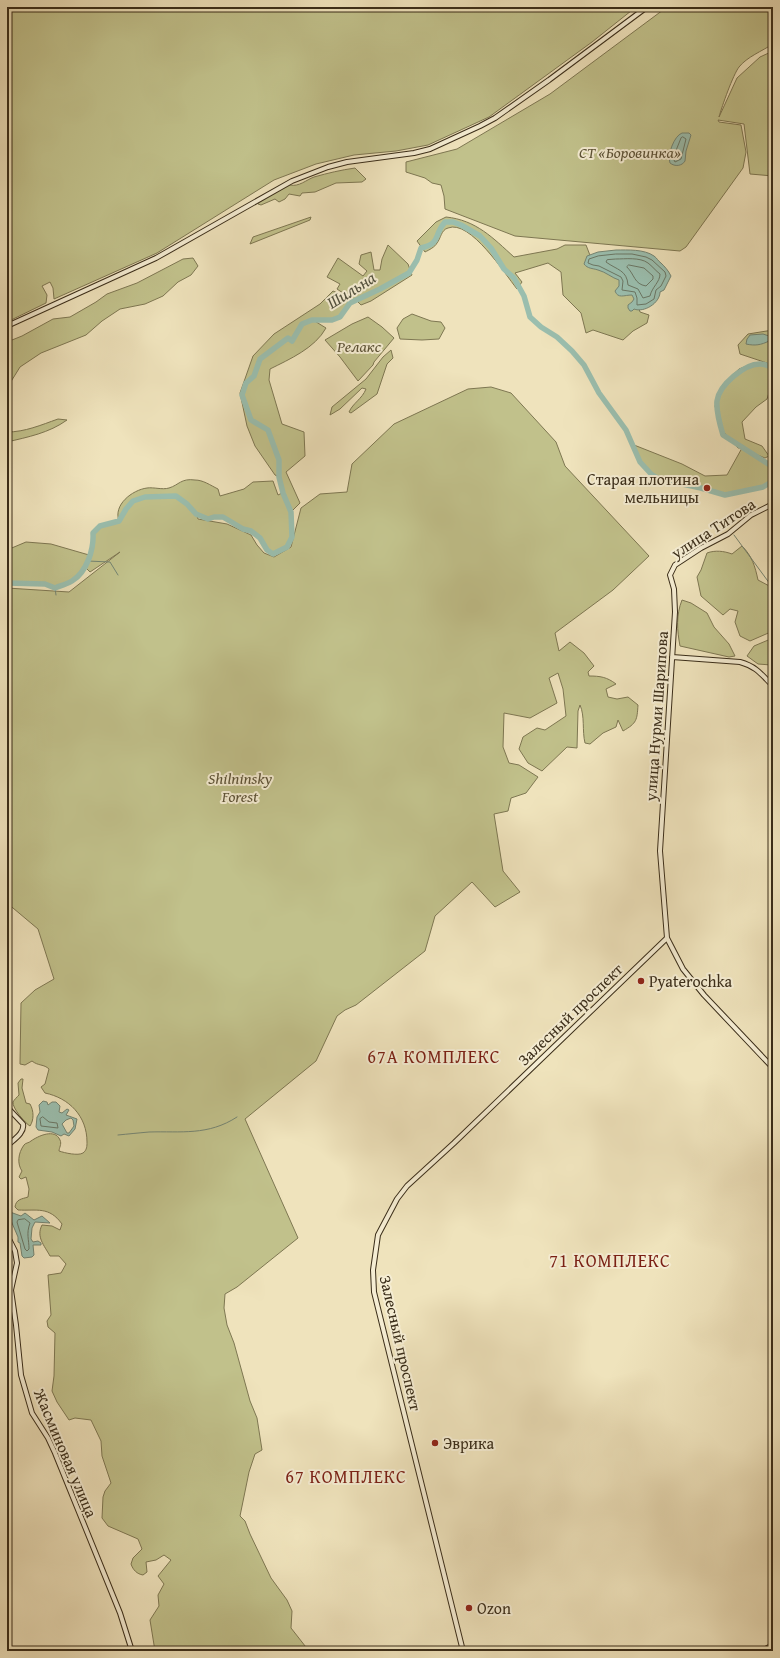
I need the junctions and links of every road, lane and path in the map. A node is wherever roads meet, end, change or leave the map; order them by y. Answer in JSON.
{"nodes":[{"id":1,"x":647,"y":7,"type":"edge"},
{"id":2,"x":7,"y":326,"type":"edge"},
{"id":3,"x":773,"y":504,"type":"edge"},
{"id":4,"x":670,"y":575,"type":"joint"},
{"id":5,"x":672,"y":657,"type":"junction"},
{"id":6,"x":773,"y":686,"type":"edge"},
{"id":7,"x":666,"y":938,"type":"junction"},
{"id":8,"x":773,"y":1068,"type":"edge"},
{"id":9,"x":7,"y":1107,"type":"edge"},
{"id":10,"x":7,"y":1146,"type":"edge"},
{"id":11,"x":7,"y":1235,"type":"edge"},
{"id":12,"x":773,"y":1645,"type":"edge"},
{"id":13,"x":132,"y":1651,"type":"edge"},
{"id":14,"x":463,"y":1651,"type":"edge"},
{"id":15,"x":762,"y":1651,"type":"edge"}],
"edges":[{"from":1,"to":2,"type":"street"},
{"from":3,"to":4,"type":"street","name":"улица Титова"},
{"from":4,"to":5,"type":"street","name":"улица Нурми Шарипова"},
{"from":5,"to":6,"type":"street"},
{"from":5,"to":7,"type":"street","name":"улица Нурми Шарипова"},
{"from":7,"to":8,"type":"street"},
{"from":7,"to":14,"type":"street","name":"Залесный проспект"},
{"from":9,"to":10,"type":"street"},
{"from":11,"to":13,"type":"street","name":"Жасминовая улица"},
{"from":12,"to":15,"type":"street"}]}
